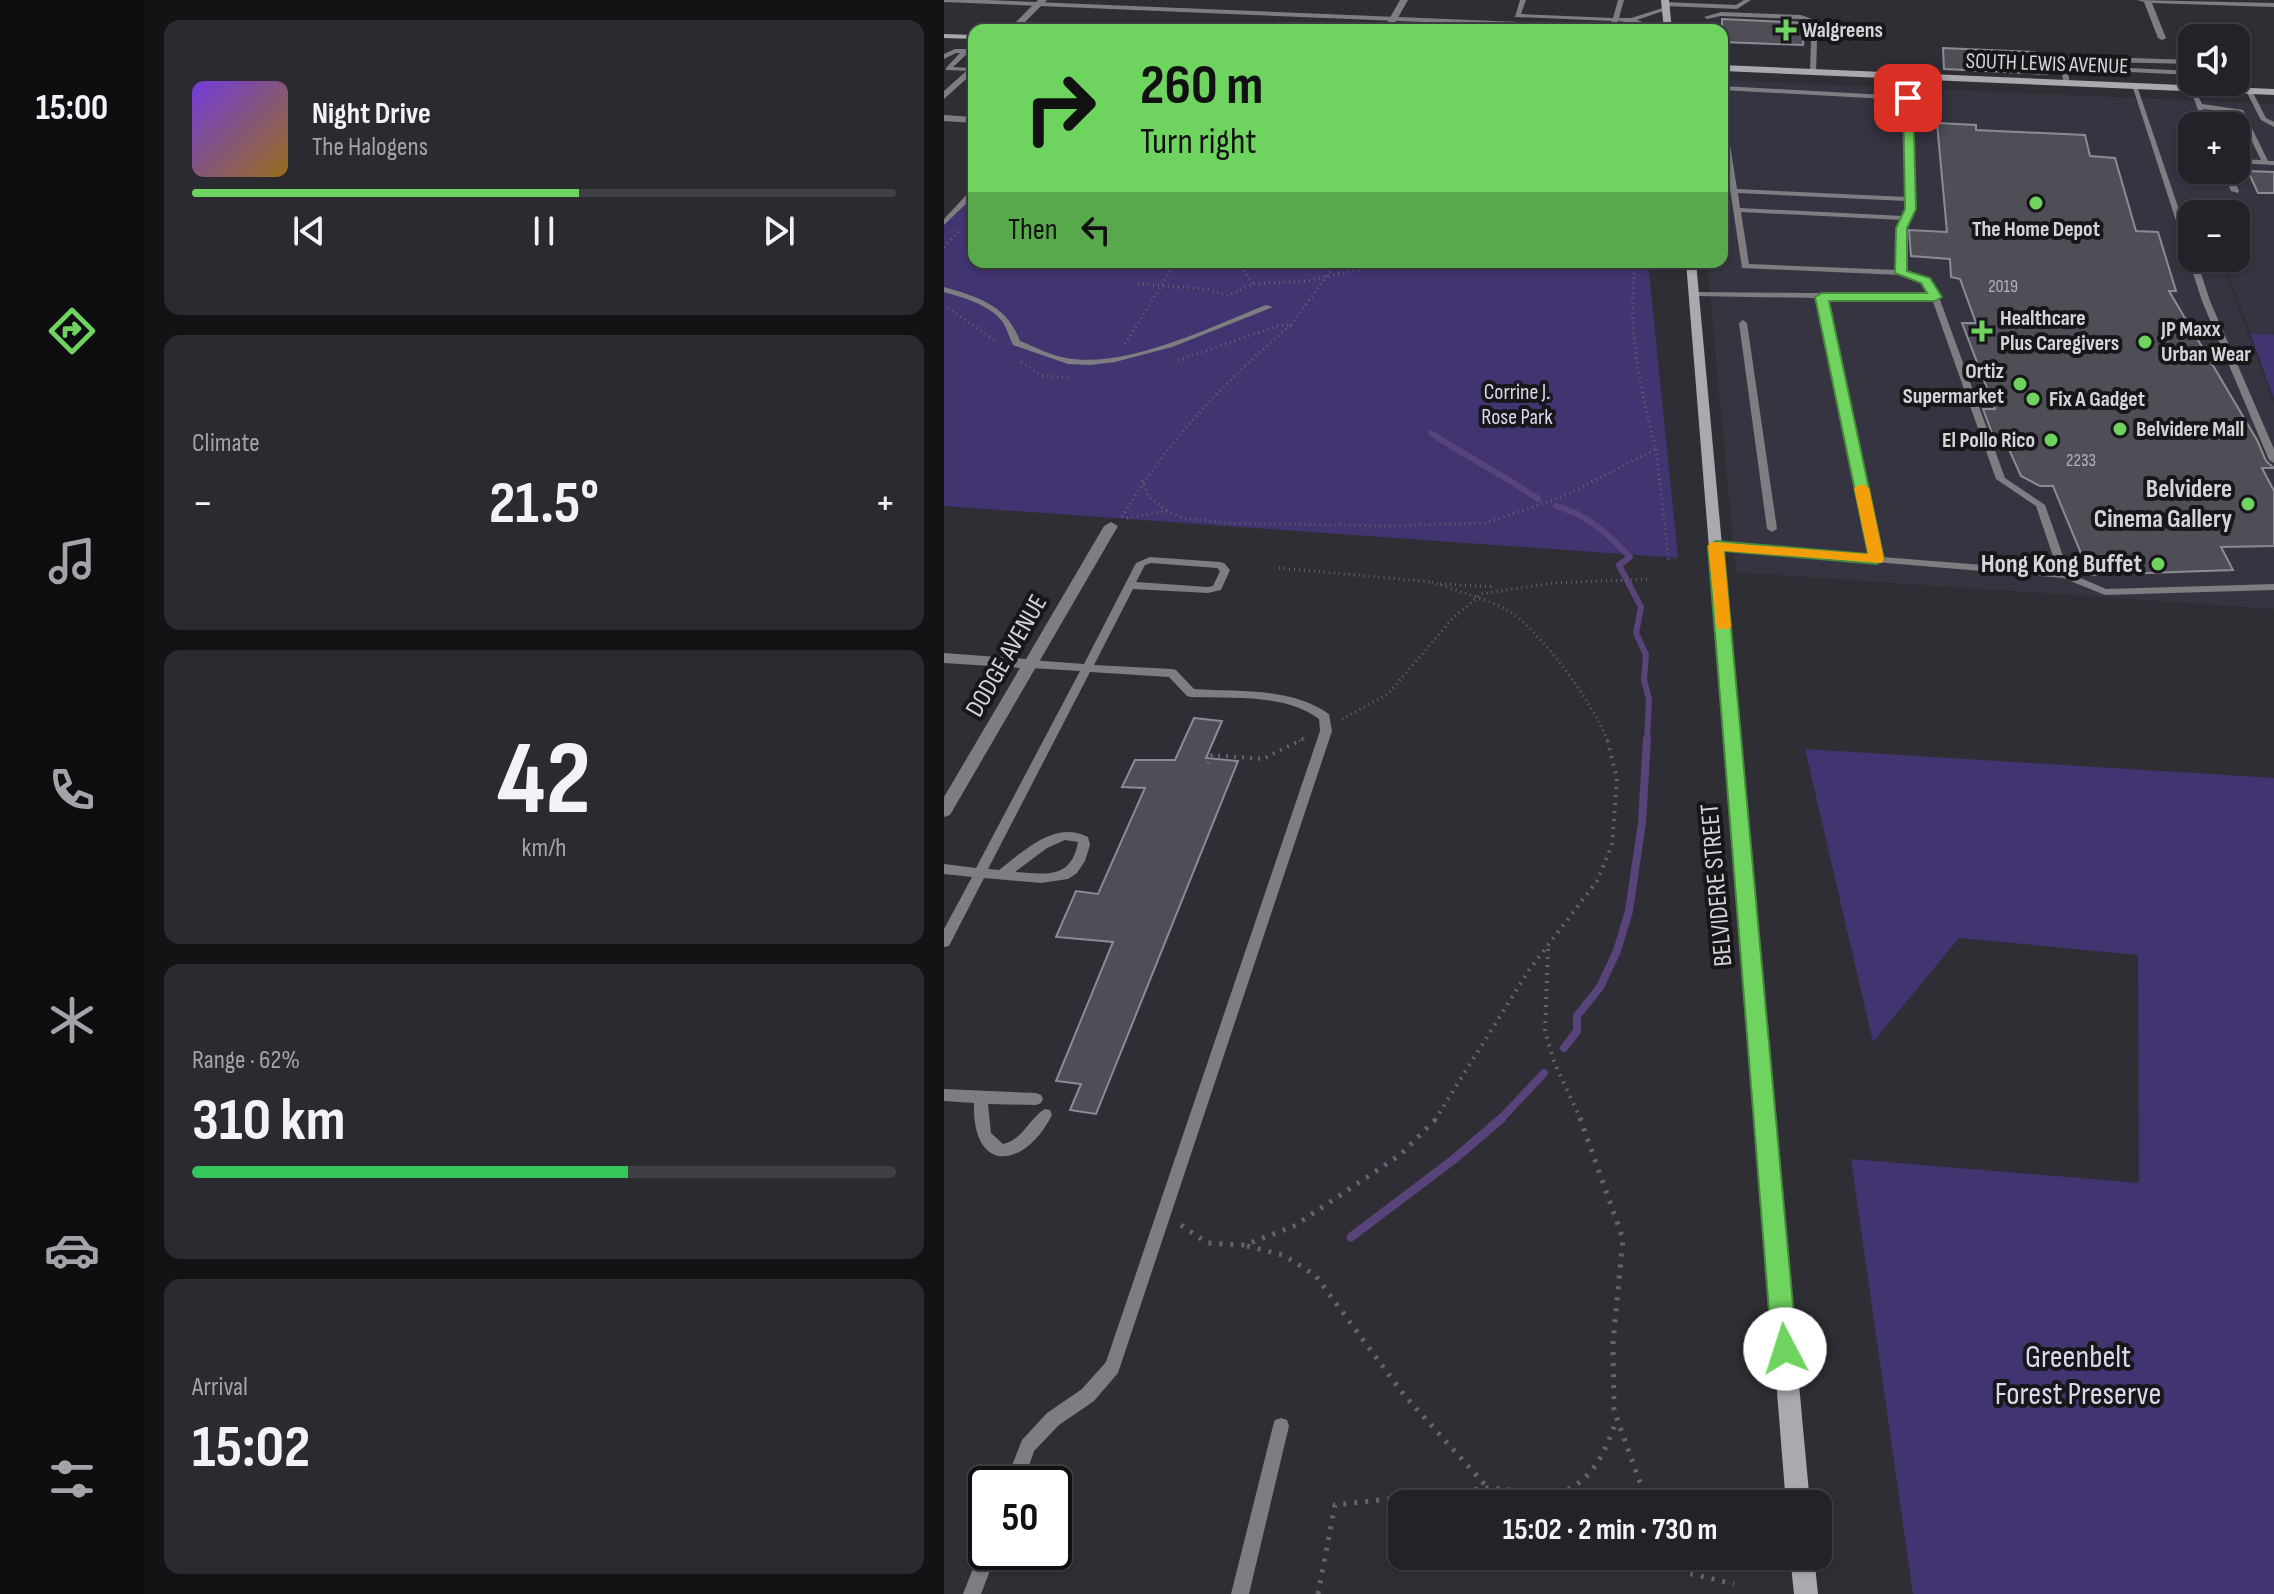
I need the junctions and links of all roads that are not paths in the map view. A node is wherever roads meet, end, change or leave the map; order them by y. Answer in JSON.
{"nodes":[{"id":1,"x":944,"y":0,"type":"edge"},
{"id":2,"x":1404,"y":0,"type":"edge"},
{"id":3,"x":1523,"y":0,"type":"edge"},
{"id":4,"x":1621,"y":0,"type":"edge"},
{"id":5,"x":1748,"y":0,"type":"edge"},
{"id":6,"x":2145,"y":0,"type":"edge"},
{"id":7,"x":1041,"y":2,"type":"edge"},
{"id":8,"x":1665,"y":4,"type":"edge"},
{"id":9,"x":2274,"y":5,"type":"edge"},
{"id":10,"x":1551,"y":6,"type":"dead end"},
{"id":11,"x":1547,"y":17,"type":"junction"},
{"id":12,"x":1707,"y":17,"type":"dead end"},
{"id":13,"x":1394,"y":19,"type":"junction"},
{"id":14,"x":1616,"y":20,"type":"junction"},
{"id":15,"x":1631,"y":20,"type":"junction"},
{"id":16,"x":1018,"y":24,"type":"edge"},
{"id":17,"x":1391,"y":24,"type":"edge"},
{"id":18,"x":1521,"y":24,"type":"edge"},
{"id":19,"x":1615,"y":24,"type":"edge"},
{"id":20,"x":1645,"y":24,"type":"edge"},
{"id":21,"x":944,"y":36,"type":"edge"},
{"id":22,"x":968,"y":37,"type":"edge"},
{"id":23,"x":2162,"y":38,"type":"dead end"},
{"id":24,"x":968,"y":40,"type":"edge"},
{"id":25,"x":961,"y":44,"type":"junction"},
{"id":26,"x":947,"y":50,"type":"edge"},
{"id":27,"x":968,"y":52,"type":"edge"},
{"id":28,"x":968,"y":53,"type":"edge"},
{"id":29,"x":2178,"y":62,"type":"edge"},
{"id":30,"x":2063,"y":67,"type":"junction"},
{"id":31,"x":1728,"y":68,"type":"edge"},
{"id":32,"x":946,"y":69,"type":"edge"},
{"id":33,"x":968,"y":69,"type":"edge"},
{"id":34,"x":1813,"y":72,"type":"junction"},
{"id":35,"x":2178,"y":72,"type":"edge"},
{"id":36,"x":968,"y":73,"type":"edge"},
{"id":37,"x":1907,"y":76,"type":"junction"},
{"id":38,"x":2067,"y":83,"type":"junction"},
{"id":39,"x":2134,"y":86,"type":"junction"},
{"id":40,"x":1728,"y":88,"type":"edge"},
{"id":41,"x":2178,"y":88,"type":"edge"},
{"id":42,"x":2250,"y":91,"type":"edge"},
{"id":43,"x":2274,"y":92,"type":"edge"},
{"id":44,"x":2250,"y":93,"type":"edge"},
{"id":45,"x":944,"y":96,"type":"edge"},
{"id":46,"x":2195,"y":96,"type":"edge"},
{"id":47,"x":1908,"y":98,"type":"junction"},
{"id":48,"x":2199,"y":106,"type":"junction"},
{"id":49,"x":2201,"y":112,"type":"edge"},
{"id":50,"x":944,"y":118,"type":"edge"},
{"id":51,"x":968,"y":120,"type":"edge"},
{"id":52,"x":2274,"y":125,"type":"edge"},
{"id":53,"x":1728,"y":152,"type":"edge"},
{"id":54,"x":2250,"y":162,"type":"edge"},
{"id":55,"x":2270,"y":163,"type":"edge"},
{"id":56,"x":2232,"y":184,"type":"edge"},
{"id":57,"x":1734,"y":191,"type":"junction"},
{"id":58,"x":2235,"y":191,"type":"dead end"},
{"id":59,"x":968,"y":198,"type":"edge"},
{"id":60,"x":1910,"y":199,"type":"junction"},
{"id":61,"x":1736,"y":210,"type":"junction"},
{"id":62,"x":1906,"y":218,"type":"junction"},
{"id":63,"x":944,"y":223,"type":"edge"},
{"id":64,"x":1692,"y":268,"type":"edge"},
{"id":65,"x":1901,"y":273,"type":"junction"},
{"id":66,"x":944,"y":289,"type":"edge"},
{"id":67,"x":1694,"y":294,"type":"junction"},
{"id":68,"x":1822,"y":297,"type":"junction"},
{"id":69,"x":1935,"y":297,"type":"junction"},
{"id":70,"x":1269,"y":307,"type":"dead end"},
{"id":71,"x":1743,"y":323,"type":"dead end"},
{"id":72,"x":2274,"y":460,"type":"edge"},
{"id":73,"x":1111,"y":526,"type":"dead end"},
{"id":74,"x":1772,"y":529,"type":"dead end"},
{"id":75,"x":1716,"y":546,"type":"junction"},
{"id":76,"x":1877,"y":559,"type":"junction"},
{"id":77,"x":2065,"y":575,"type":"junction"},
{"id":78,"x":1130,"y":585,"type":"junction"},
{"id":79,"x":2274,"y":587,"type":"edge"},
{"id":80,"x":944,"y":658,"type":"edge"},
{"id":81,"x":1030,"y":664,"type":"junction"},
{"id":82,"x":1087,"y":668,"type":"junction"},
{"id":83,"x":944,"y":811,"type":"edge"},
{"id":84,"x":944,"y":869,"type":"edge"},
{"id":85,"x":980,"y":872,"type":"junction"},
{"id":86,"x":1003,"y":874,"type":"junction"},
{"id":87,"x":944,"y":942,"type":"edge"},
{"id":88,"x":944,"y":1095,"type":"edge"},
{"id":89,"x":981,"y":1097,"type":"junction"},
{"id":90,"x":1036,"y":1099,"type":"dead end"},
{"id":91,"x":1045,"y":1115,"type":"dead end"},
{"id":92,"x":1281,"y":1426,"type":"dead end"},
{"id":93,"x":1021,"y":1466,"type":"edge"},
{"id":94,"x":1797,"y":1490,"type":"edge"},
{"id":95,"x":981,"y":1570,"type":"edge"},
{"id":96,"x":1803,"y":1570,"type":"edge"},
{"id":97,"x":972,"y":1594,"type":"edge"},
{"id":98,"x":1240,"y":1594,"type":"edge"},
{"id":99,"x":1806,"y":1594,"type":"edge"}],
"edges":[{"from":1,"to":7,"type":"lane"},
{"from":2,"to":13,"type":"street"},
{"from":3,"to":11,"type":"lane"},
{"from":4,"to":14,"type":"lane"},
{"from":5,"to":8,"type":"lane"},
{"from":6,"to":9,"type":"street"},
{"from":6,"to":23,"type":"street"},
{"from":7,"to":13,"type":"lane"},
{"from":7,"to":16,"type":"street"},
{"from":8,"to":15,"type":"lane"},
{"from":10,"to":11,"type":"lane"},
{"from":11,"to":14,"type":"lane"},
{"from":12,"to":34,"type":"lane"},
{"from":13,"to":17,"type":"street"},
{"from":13,"to":18,"type":"lane"},
{"from":14,"to":15,"type":"lane"},
{"from":14,"to":19,"type":"lane"},
{"from":15,"to":20,"type":"lane"},
{"from":21,"to":22,"type":"main road"},
{"from":24,"to":25,"type":"lane"},
{"from":25,"to":26,"type":"lane"},
{"from":25,"to":26,"type":"lane"},
{"from":26,"to":27,"type":"lane"},
{"from":28,"to":32,"type":"lane"},
{"from":29,"to":30,"type":"lane"},
{"from":30,"to":35,"type":"lane"},
{"from":30,"to":38,"type":"lane"},
{"from":31,"to":34,"type":"main road","name":"SOUTH LEWIS AVENUE"},
{"from":32,"to":33,"type":"lane"},
{"from":34,"to":37,"type":"main road","name":"SOUTH LEWIS AVENUE"},
{"from":36,"to":45,"type":"street"},
{"from":37,"to":38,"type":"main road","name":"SOUTH LEWIS AVENUE"},
{"from":37,"to":47,"type":"lane"},
{"from":38,"to":39,"type":"main road","name":"SOUTH LEWIS AVENUE"},
{"from":39,"to":41,"type":"main road","name":"SOUTH LEWIS AVENUE"},
{"from":39,"to":72,"type":"lane"},
{"from":40,"to":47,"type":"lane"},
{"from":42,"to":43,"type":"main road","name":"SOUTH LEWIS AVENUE"},
{"from":44,"to":52,"type":"lane"},
{"from":46,"to":48,"type":"lane"},
{"from":47,"to":60,"type":"lane"},
{"from":48,"to":49,"type":"lane"},
{"from":48,"to":55,"type":"lane"},
{"from":50,"to":51,"type":"street"},
{"from":53,"to":57,"type":"lane"},
{"from":54,"to":55,"type":"lane"},
{"from":56,"to":58,"type":"lane"},
{"from":57,"to":60,"type":"lane"},
{"from":57,"to":61,"type":"lane"},
{"from":59,"to":63,"type":"lane"},
{"from":60,"to":62,"type":"lane"},
{"from":61,"to":62,"type":"lane"},
{"from":61,"to":65,"type":"lane"},
{"from":62,"to":65,"type":"lane"},
{"from":64,"to":67,"type":"main road","name":"BELVIDERE STREET"},
{"from":65,"to":69,"type":"lane"},
{"from":66,"to":70,"type":"lane"},
{"from":67,"to":68,"type":"lane"},
{"from":67,"to":75,"type":"main road","name":"BELVIDERE STREET"},
{"from":68,"to":69,"type":"lane"},
{"from":68,"to":76,"type":"lane"},
{"from":69,"to":77,"type":"lane"},
{"from":71,"to":74,"type":"lane"},
{"from":73,"to":81,"type":"street","name":"DODGE AVENUE"},
{"from":75,"to":76,"type":"lane"},
{"from":75,"to":94,"type":"main road","name":"BELVIDERE STREET"},
{"from":76,"to":77,"type":"lane"},
{"from":77,"to":79,"type":"lane"},
{"from":78,"to":78,"type":"lane"},
{"from":78,"to":82,"type":"lane"},
{"from":80,"to":81,"type":"street"},
{"from":81,"to":82,"type":"lane"},
{"from":81,"to":83,"type":"street","name":"DODGE AVENUE"},
{"from":82,"to":85,"type":"lane"},
{"from":82,"to":93,"type":"lane"},
{"from":84,"to":85,"type":"lane"},
{"from":85,"to":86,"type":"lane"},
{"from":85,"to":87,"type":"lane"},
{"from":86,"to":86,"type":"lane"},
{"from":88,"to":89,"type":"lane"},
{"from":89,"to":90,"type":"lane"},
{"from":89,"to":91,"type":"lane"},
{"from":92,"to":98,"type":"lane"},
{"from":95,"to":97,"type":"lane"},
{"from":96,"to":99,"type":"main road"}]}
